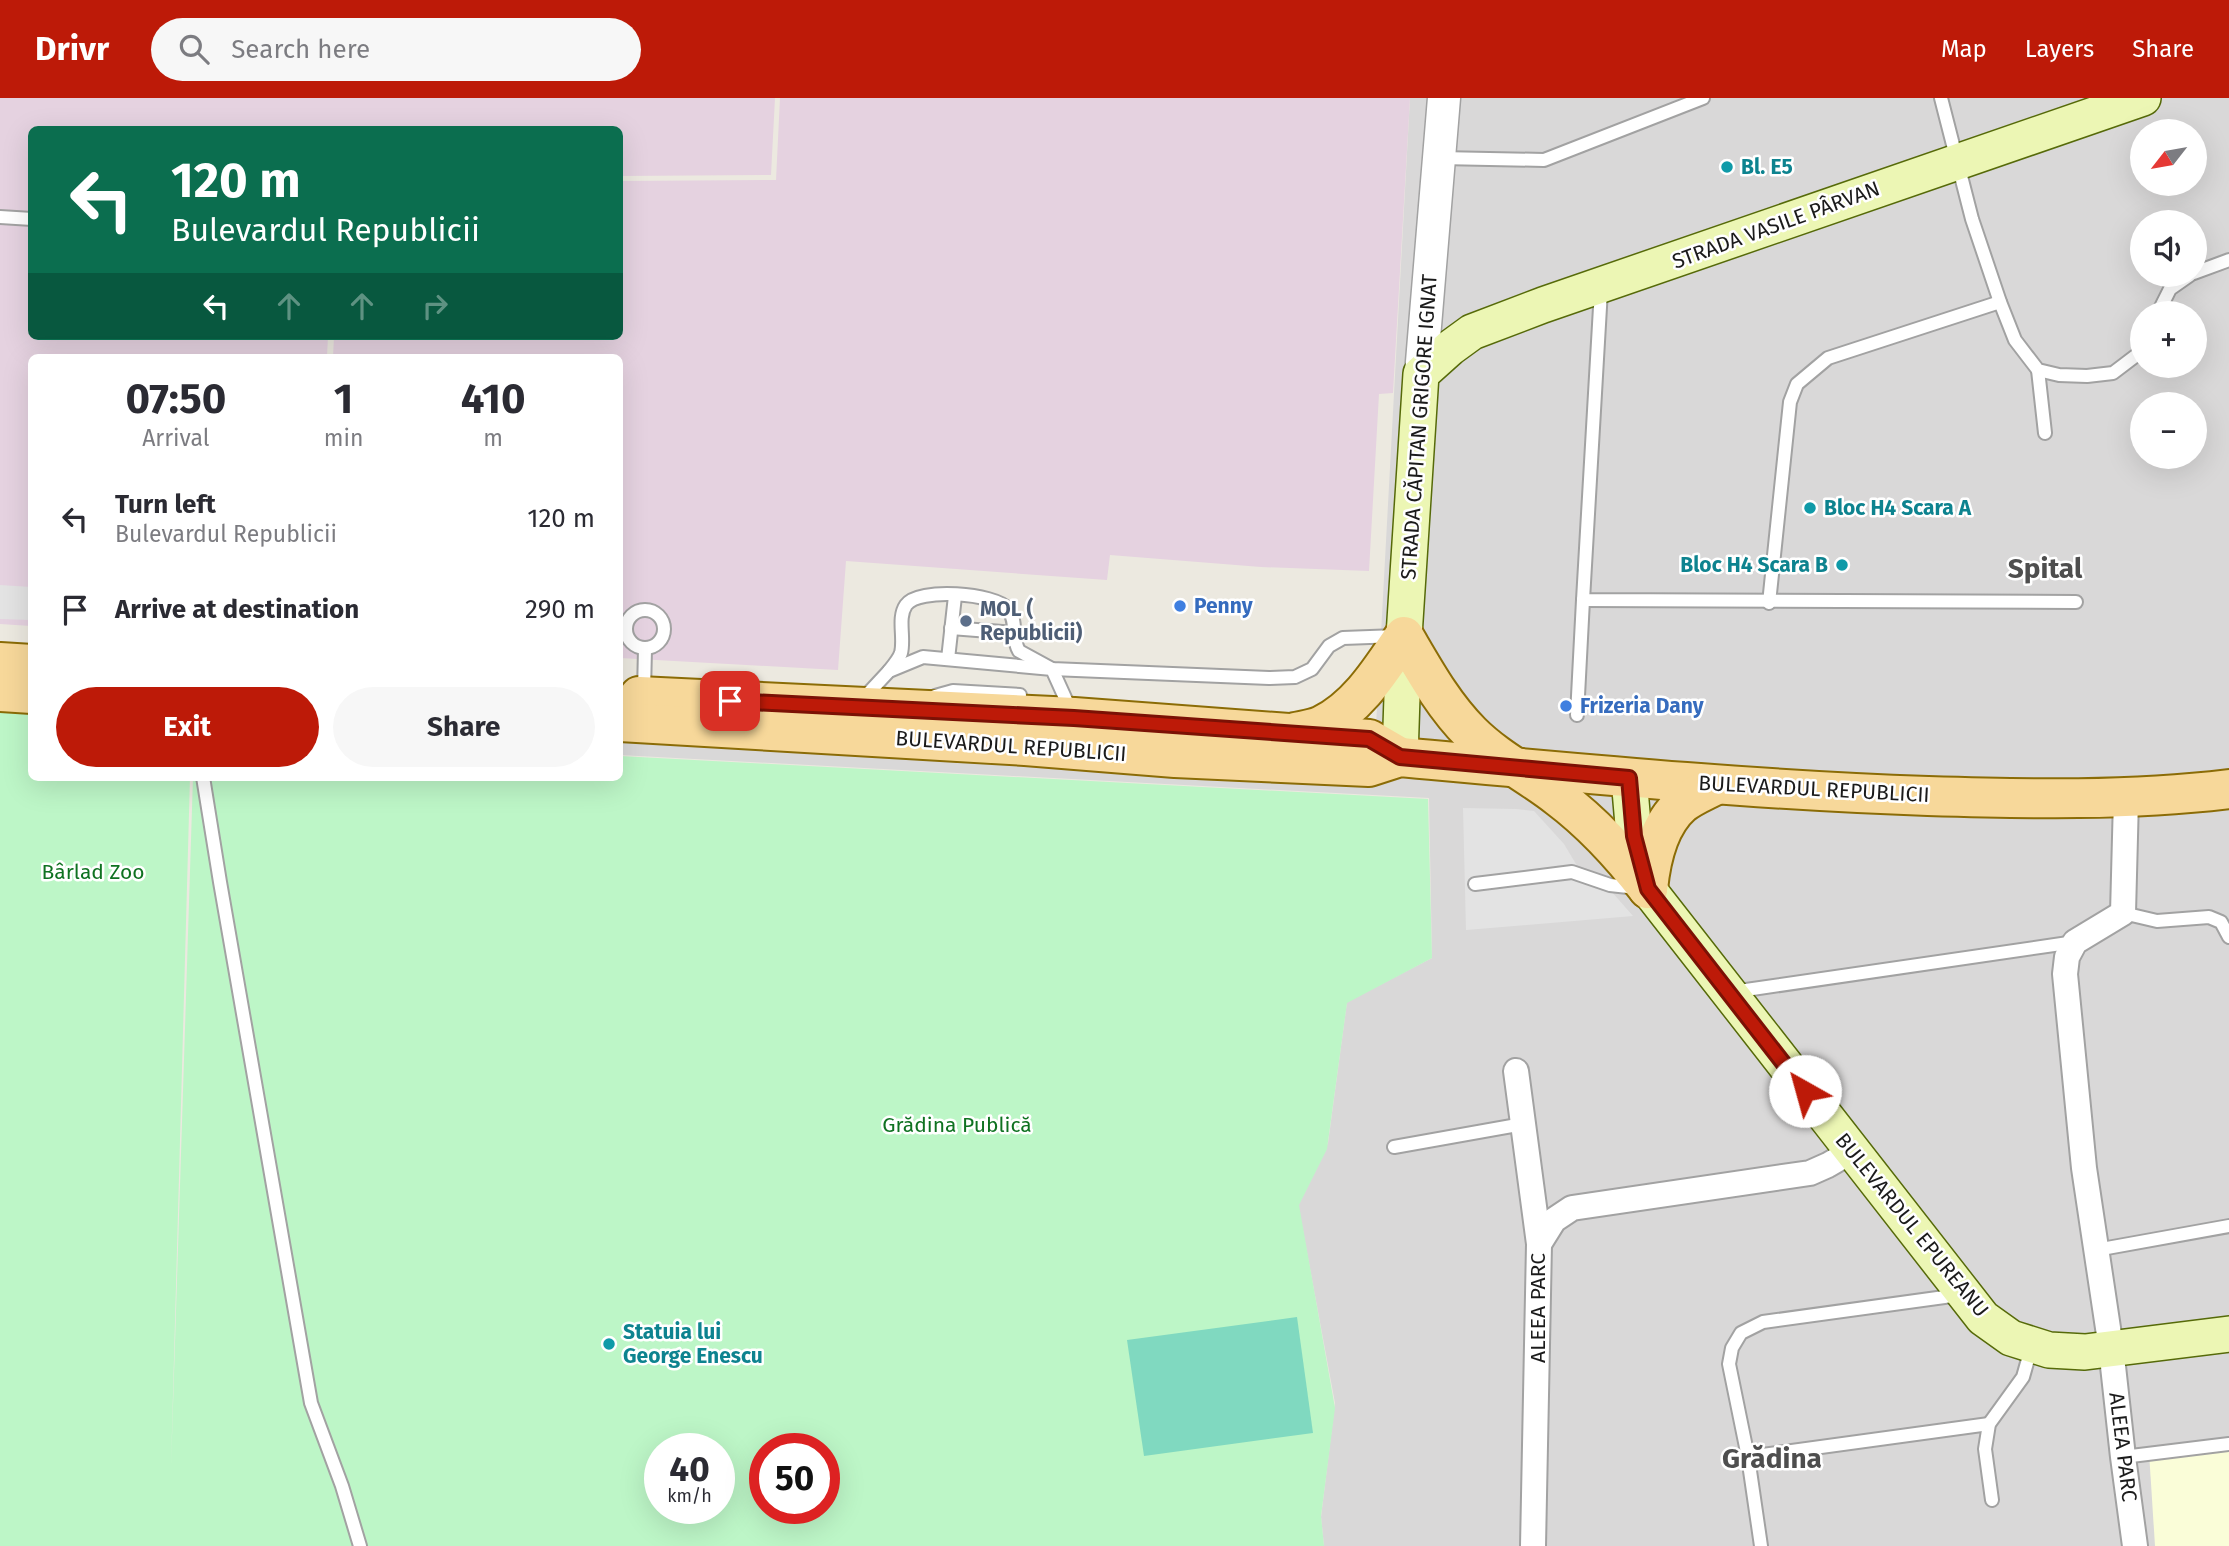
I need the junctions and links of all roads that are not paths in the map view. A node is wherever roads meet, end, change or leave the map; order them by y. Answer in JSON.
{"nodes":[{"id":1,"x":1444,"y":98,"type":"edge"},
{"id":2,"x":1703,"y":98,"type":"edge"},
{"id":3,"x":1941,"y":98,"type":"edge"},
{"id":4,"x":2143,"y":98,"type":"edge"},
{"id":5,"x":1440,"y":158,"type":"junction"},
{"id":6,"x":1956,"y":161,"type":"junction"},
{"id":7,"x":0,"y":217,"type":"edge"},
{"id":8,"x":28,"y":219,"type":"edge"},
{"id":9,"x":2229,"y":261,"type":"edge"},
{"id":10,"x":2207,"y":269,"type":"edge"},
{"id":11,"x":1601,"y":286,"type":"junction"},
{"id":12,"x":2000,"y":302,"type":"junction"},
{"id":13,"x":2130,"y":360,"type":"edge"},
{"id":14,"x":2038,"y":370,"type":"junction"},
{"id":15,"x":1421,"y":374,"type":"junction"},
{"id":16,"x":2045,"y":433,"type":"dead end"},
{"id":17,"x":954,"y":596,"type":"junction"},
{"id":18,"x":1583,"y":600,"type":"junction"},
{"id":19,"x":2076,"y":602,"type":"dead end"},
{"id":20,"x":1769,"y":603,"type":"junction"},
{"id":21,"x":951,"y":628,"type":"junction"},
{"id":22,"x":1015,"y":633,"type":"junction"},
{"id":23,"x":1404,"y":636,"type":"junction"},
{"id":24,"x":645,"y":649,"type":"dead end"},
{"id":25,"x":948,"y":659,"type":"junction"},
{"id":26,"x":0,"y":662,"type":"edge"},
{"id":27,"x":28,"y":664,"type":"edge"},
{"id":28,"x":1052,"y":669,"type":"junction"},
{"id":29,"x":893,"y":690,"type":"junction"},
{"id":30,"x":0,"y":692,"type":"edge"},
{"id":31,"x":28,"y":694,"type":"edge"},
{"id":32,"x":1028,"y":696,"type":"dead end"},
{"id":33,"x":627,"y":704,"type":"edge"},
{"id":34,"x":1063,"y":711,"type":"junction"},
{"id":35,"x":1577,"y":715,"type":"dead end"},
{"id":36,"x":1286,"y":734,"type":"junction"},
{"id":37,"x":1400,"y":757,"type":"junction"},
{"id":38,"x":1514,"y":768,"type":"junction"},
{"id":39,"x":1629,"y":778,"type":"junction"},
{"id":40,"x":205,"y":781,"type":"edge"},
{"id":41,"x":1716,"y":785,"type":"junction"},
{"id":42,"x":2229,"y":789,"type":"edge"},
{"id":43,"x":2126,"y":799,"type":"junction"},
{"id":44,"x":1475,"y":884,"type":"dead end"},
{"id":45,"x":1648,"y":889,"type":"junction"},
{"id":46,"x":2123,"y":913,"type":"junction"},
{"id":47,"x":2229,"y":937,"type":"edge"},
{"id":48,"x":2075,"y":942,"type":"junction"},
{"id":49,"x":1729,"y":992,"type":"junction"},
{"id":50,"x":1516,"y":1071,"type":"dead end"},
{"id":51,"x":1523,"y":1124,"type":"junction"},
{"id":52,"x":1394,"y":1147,"type":"dead end"},
{"id":53,"x":1852,"y":1151,"type":"junction"},
{"id":54,"x":2229,"y":1226,"type":"edge"},
{"id":55,"x":1539,"y":1244,"type":"junction"},
{"id":56,"x":2096,"y":1250,"type":"junction"},
{"id":57,"x":1963,"y":1294,"type":"junction"},
{"id":58,"x":2229,"y":1334,"type":"edge"},
{"id":59,"x":2032,"y":1345,"type":"junction"},
{"id":60,"x":2111,"y":1348,"type":"junction"},
{"id":61,"x":1989,"y":1424,"type":"junction"},
{"id":62,"x":2229,"y":1444,"type":"edge"},
{"id":63,"x":1748,"y":1457,"type":"junction"},
{"id":64,"x":2123,"y":1457,"type":"junction"},
{"id":65,"x":1992,"y":1500,"type":"dead end"},
{"id":66,"x":360,"y":1546,"type":"edge"},
{"id":67,"x":1534,"y":1546,"type":"edge"},
{"id":68,"x":1761,"y":1546,"type":"edge"},
{"id":69,"x":2136,"y":1546,"type":"edge"}],
"edges":[{"from":1,"to":5,"type":"street","name":"STRADA CĂPITAN GRIGORE IGNAT"},
{"from":2,"to":5,"type":"lane"},
{"from":3,"to":6,"type":"lane"},
{"from":4,"to":6,"type":"main road","name":"STRADA VASILE PÂRVAN"},
{"from":5,"to":15,"type":"street","name":"STRADA CĂPITAN GRIGORE IGNAT"},
{"from":6,"to":11,"type":"main road","name":"STRADA VASILE PÂRVAN"},
{"from":6,"to":12,"type":"lane"},
{"from":7,"to":8,"type":"lane"},
{"from":9,"to":10,"type":"lane"},
{"from":11,"to":15,"type":"main road","name":"STRADA VASILE PÂRVAN"},
{"from":11,"to":18,"type":"lane"},
{"from":12,"to":14,"type":"lane"},
{"from":12,"to":20,"type":"lane"},
{"from":13,"to":14,"type":"lane"},
{"from":14,"to":16,"type":"lane"},
{"from":15,"to":23,"type":"main road","name":"STRADA CĂPITAN GRIGORE IGNAT"},
{"from":17,"to":21,"type":"lane"},
{"from":17,"to":22,"type":"lane"},
{"from":17,"to":29,"type":"lane"},
{"from":18,"to":20,"type":"lane"},
{"from":18,"to":35,"type":"lane"},
{"from":19,"to":20,"type":"lane"},
{"from":21,"to":22,"type":"lane"},
{"from":21,"to":25,"type":"lane"},
{"from":22,"to":28,"type":"lane"},
{"from":23,"to":28,"type":"lane"},
{"from":23,"to":36,"type":"main road"},
{"from":23,"to":37,"type":"main road","name":"STRADA CĂPITAN GRIGORE IGNAT"},
{"from":23,"to":38,"type":"main road"},
{"from":24,"to":33,"type":"lane"},
{"from":25,"to":28,"type":"lane"},
{"from":25,"to":29,"type":"lane"},
{"from":26,"to":27,"type":"main road"},
{"from":28,"to":34,"type":"lane"},
{"from":29,"to":32,"type":"lane"},
{"from":29,"to":33,"type":"main road","name":"BULEVARDUL REPUBLICII"},
{"from":29,"to":34,"type":"main road","name":"BULEVARDUL REPUBLICII"},
{"from":30,"to":31,"type":"main road"},
{"from":33,"to":37,"type":"main road","name":"BULEVARDUL REPUBLICII"},
{"from":34,"to":36,"type":"main road","name":"BULEVARDUL REPUBLICII"},
{"from":36,"to":37,"type":"main road","name":"BULEVARDUL REPUBLICII"},
{"from":37,"to":38,"type":"main road","name":"BULEVARDUL REPUBLICII"},
{"from":38,"to":39,"type":"main road","name":"BULEVARDUL REPUBLICII"},
{"from":38,"to":45,"type":"main road"},
{"from":39,"to":41,"type":"main road","name":"BULEVARDUL REPUBLICII"},
{"from":39,"to":45,"type":"main road","name":"BULEVARDUL EPUREANU"},
{"from":40,"to":66,"type":"lane"},
{"from":41,"to":43,"type":"main road","name":"BULEVARDUL REPUBLICII"},
{"from":41,"to":45,"type":"main road"},
{"from":42,"to":43,"type":"main road","name":"BULEVARDUL REPUBLICII"},
{"from":43,"to":46,"type":"street"},
{"from":44,"to":45,"type":"lane"},
{"from":45,"to":49,"type":"main road","name":"BULEVARDUL EPUREANU"},
{"from":46,"to":47,"type":"lane"},
{"from":46,"to":48,"type":"street"},
{"from":48,"to":49,"type":"lane"},
{"from":48,"to":56,"type":"street","name":"ALEEA PARC"},
{"from":49,"to":53,"type":"main road","name":"BULEVARDUL EPUREANU"},
{"from":50,"to":51,"type":"street","name":"ALEEA PARC"},
{"from":51,"to":52,"type":"lane"},
{"from":51,"to":55,"type":"street","name":"ALEEA PARC"},
{"from":53,"to":55,"type":"street"},
{"from":53,"to":57,"type":"main road","name":"BULEVARDUL EPUREANU"},
{"from":54,"to":56,"type":"lane"},
{"from":55,"to":67,"type":"street","name":"ALEEA PARC"},
{"from":56,"to":60,"type":"street","name":"ALEEA PARC"},
{"from":57,"to":59,"type":"main road","name":"BULEVARDUL EPUREANU"},
{"from":57,"to":63,"type":"lane"},
{"from":58,"to":60,"type":"main road","name":"BULEVARDUL EPUREANU"},
{"from":59,"to":60,"type":"main road","name":"BULEVARDUL EPUREANU"},
{"from":59,"to":61,"type":"lane"},
{"from":60,"to":64,"type":"street","name":"ALEEA PARC"},
{"from":61,"to":63,"type":"lane"},
{"from":61,"to":65,"type":"lane"},
{"from":62,"to":64,"type":"lane"},
{"from":63,"to":68,"type":"lane"},
{"from":64,"to":69,"type":"street","name":"ALEEA PARC"}]}
